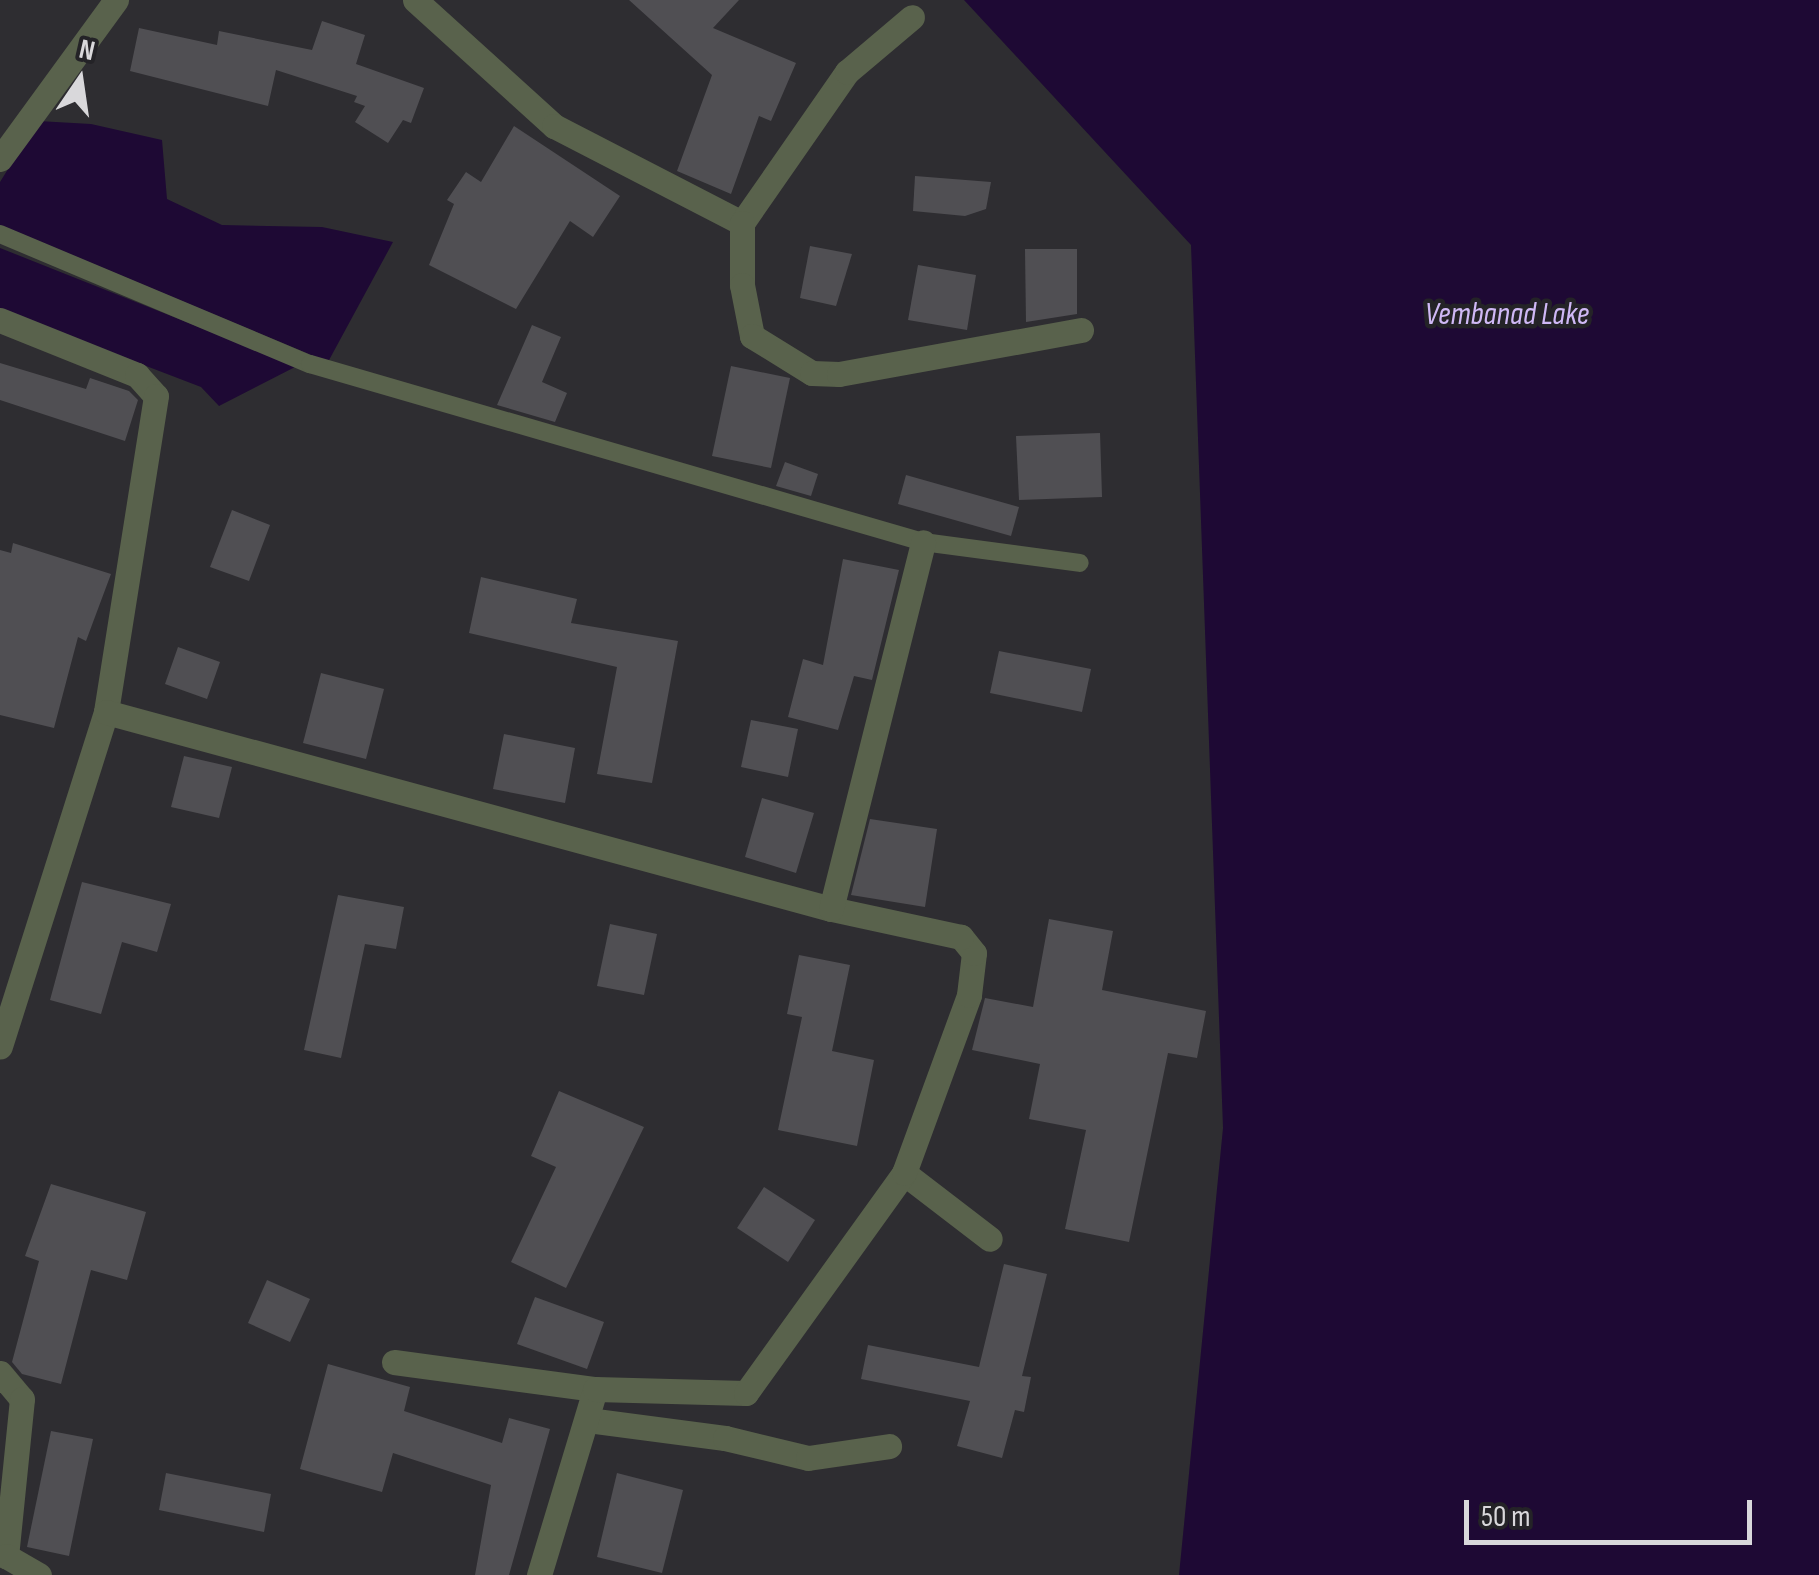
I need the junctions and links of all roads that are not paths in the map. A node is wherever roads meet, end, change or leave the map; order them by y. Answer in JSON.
{"nodes":[{"id":1,"x":116,"y":0,"type":"edge"},
{"id":2,"x":414,"y":0,"type":"edge"},
{"id":3,"x":912,"y":17,"type":"dead end"},
{"id":4,"x":0,"y":159,"type":"edge"},
{"id":5,"x":742,"y":223,"type":"junction"},
{"id":6,"x":0,"y":234,"type":"edge"},
{"id":7,"x":0,"y":320,"type":"edge"},
{"id":8,"x":1081,"y":330,"type":"dead end"},
{"id":9,"x":923,"y":542,"type":"junction"},
{"id":10,"x":1080,"y":563,"type":"dead end"},
{"id":11,"x":106,"y":712,"type":"junction"},
{"id":12,"x":831,"y":909,"type":"junction"},
{"id":13,"x":0,"y":1047,"type":"edge"},
{"id":14,"x":904,"y":1173,"type":"junction"},
{"id":15,"x":990,"y":1239,"type":"dead end"},
{"id":16,"x":394,"y":1362,"type":"dead end"},
{"id":17,"x":0,"y":1372,"type":"edge"},
{"id":18,"x":595,"y":1390,"type":"junction"},
{"id":19,"x":588,"y":1420,"type":"junction"},
{"id":20,"x":889,"y":1446,"type":"dead end"},
{"id":21,"x":3,"y":1556,"type":"edge"},
{"id":22,"x":39,"y":1575,"type":"edge"},
{"id":23,"x":538,"y":1575,"type":"edge"}],
"edges":[{"from":1,"to":4,"type":"street"},
{"from":2,"to":5,"type":"street"},
{"from":3,"to":5,"type":"street"},
{"from":5,"to":8,"type":"street"},
{"from":6,"to":9,"type":"lane"},
{"from":7,"to":11,"type":"street"},
{"from":9,"to":10,"type":"lane"},
{"from":9,"to":12,"type":"street"},
{"from":11,"to":12,"type":"street"},
{"from":11,"to":13,"type":"street"},
{"from":12,"to":14,"type":"street"},
{"from":14,"to":15,"type":"street"},
{"from":14,"to":18,"type":"street"},
{"from":16,"to":18,"type":"street"},
{"from":17,"to":21,"type":"street"},
{"from":18,"to":19,"type":"street"},
{"from":19,"to":20,"type":"street"},
{"from":19,"to":23,"type":"street"},
{"from":21,"to":22,"type":"street"}]}
